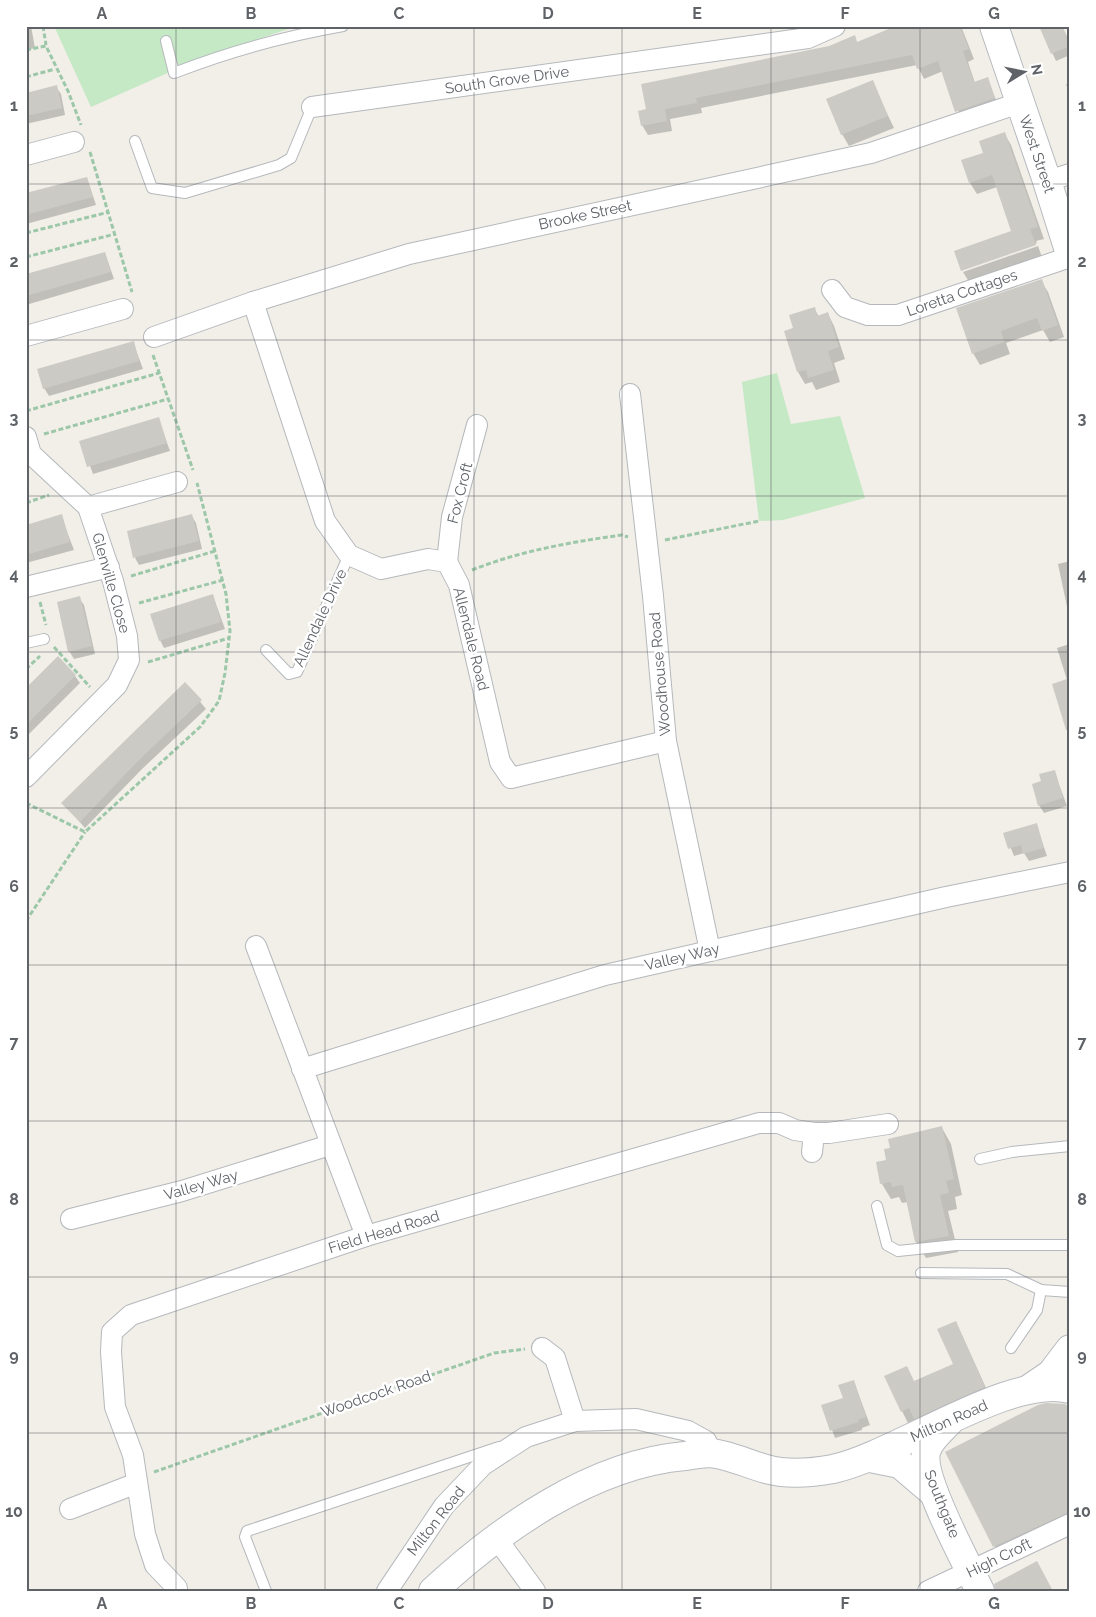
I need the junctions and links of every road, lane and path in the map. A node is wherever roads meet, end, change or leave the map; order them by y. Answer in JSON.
{"nodes":[{"id":1,"x":43,"y":26,"type":"edge"},
{"id":2,"x":343,"y":26,"type":"edge"},
{"id":3,"x":835,"y":26,"type":"edge"},
{"id":4,"x":994,"y":26,"type":"edge"},
{"id":5,"x":166,"y":41,"type":"dead end"},
{"id":6,"x":46,"y":46,"type":"dead end"},
{"id":7,"x":55,"y":69,"type":"dead end"},
{"id":8,"x":26,"y":77,"type":"edge"},
{"id":9,"x":1019,"y":103,"type":"junction"},
{"id":10,"x":312,"y":107,"type":"joint"},
{"id":11,"x":135,"y":141,"type":"dead end"},
{"id":12,"x":74,"y":142,"type":"dead end"},
{"id":13,"x":26,"y":156,"type":"edge"},
{"id":14,"x":1058,"y":177,"type":"edge"},
{"id":15,"x":109,"y":212,"type":"dead end"},
{"id":16,"x":26,"y":233,"type":"edge"},
{"id":17,"x":115,"y":234,"type":"dead end"},
{"id":18,"x":1070,"y":256,"type":"edge"},
{"id":19,"x":26,"y":257,"type":"edge"},
{"id":20,"x":832,"y":290,"type":"dead end"},
{"id":21,"x":253,"y":302,"type":"junction"},
{"id":22,"x":123,"y":309,"type":"dead end"},
{"id":23,"x":26,"y":336,"type":"edge"},
{"id":24,"x":154,"y":337,"type":"dead end"},
{"id":25,"x":159,"y":372,"type":"dead end"},
{"id":26,"x":630,"y":394,"type":"dead end"},
{"id":27,"x":168,"y":399,"type":"dead end"},
{"id":28,"x":26,"y":411,"type":"edge"},
{"id":29,"x":477,"y":425,"type":"dead end"},
{"id":30,"x":27,"y":438,"type":"edge"},
{"id":31,"x":178,"y":482,"type":"dead end"},
{"id":32,"x":46,"y":498,"type":"dead end"},
{"id":33,"x":26,"y":503,"type":"edge"},
{"id":34,"x":88,"y":507,"type":"junction"},
{"id":35,"x":759,"y":521,"type":"dead end"},
{"id":36,"x":648,"y":544,"type":"junction"},
{"id":37,"x":215,"y":551,"type":"dead end"},
{"id":38,"x":349,"y":555,"type":"junction"},
{"id":39,"x":451,"y":570,"type":"junction"},
{"id":40,"x":111,"y":574,"type":"junction"},
{"id":41,"x":222,"y":580,"type":"dead end"},
{"id":42,"x":31,"y":586,"type":"edge"},
{"id":43,"x":120,"y":608,"type":"junction"},
{"id":44,"x":48,"y":638,"type":"junction"},
{"id":45,"x":229,"y":638,"type":"dead end"},
{"id":46,"x":26,"y":643,"type":"edge"},
{"id":47,"x":266,"y":650,"type":"dead end"},
{"id":48,"x":129,"y":660,"type":"junction"},
{"id":49,"x":102,"y":700,"type":"junction"},
{"id":50,"x":666,"y":741,"type":"junction"},
{"id":51,"x":26,"y":777,"type":"edge"},
{"id":52,"x":85,"y":832,"type":"dead end"},
{"id":53,"x":1070,"y":872,"type":"edge"},
{"id":54,"x":26,"y":921,"type":"edge"},
{"id":55,"x":256,"y":946,"type":"dead end"},
{"id":56,"x":710,"y":951,"type":"junction"},
{"id":57,"x":302,"y":1069,"type":"junction"},
{"id":58,"x":888,"y":1124,"type":"dead end"},
{"id":59,"x":330,"y":1145,"type":"junction"},
{"id":60,"x":1070,"y":1146,"type":"edge"},
{"id":61,"x":980,"y":1159,"type":"dead end"},
{"id":62,"x":877,"y":1206,"type":"dead end"},
{"id":63,"x":71,"y":1219,"type":"dead end"},
{"id":64,"x":366,"y":1236,"type":"junction"},
{"id":65,"x":1070,"y":1245,"type":"edge"},
{"id":66,"x":921,"y":1273,"type":"dead end"},
{"id":67,"x":1042,"y":1290,"type":"junction"},
{"id":68,"x":1070,"y":1292,"type":"edge"},
{"id":69,"x":542,"y":1348,"type":"joint"},
{"id":70,"x":1012,"y":1348,"type":"dead end"},
{"id":71,"x":1070,"y":1349,"type":"edge"},
{"id":72,"x":1029,"y":1389,"type":"junction"},
{"id":73,"x":1070,"y":1389,"type":"edge"},
{"id":74,"x":951,"y":1420,"type":"junction"},
{"id":75,"x":575,"y":1421,"type":"junction"},
{"id":76,"x":526,"y":1437,"type":"junction"},
{"id":77,"x":712,"y":1453,"type":"junction"},
{"id":78,"x":870,"y":1458,"type":"junction"},
{"id":79,"x":137,"y":1483,"type":"junction"},
{"id":80,"x":935,"y":1494,"type":"junction"},
{"id":81,"x":70,"y":1509,"type":"dead end"},
{"id":82,"x":1070,"y":1524,"type":"edge"},
{"id":83,"x":498,"y":1539,"type":"junction"},
{"id":84,"x":976,"y":1581,"type":"edge"},
{"id":85,"x":177,"y":1588,"type":"dead end"},
{"id":86,"x":266,"y":1591,"type":"edge"},
{"id":87,"x":387,"y":1591,"type":"edge"},
{"id":88,"x":433,"y":1591,"type":"edge"},
{"id":89,"x":536,"y":1591,"type":"edge"},
{"id":90,"x":928,"y":1591,"type":"edge"}],
"edges":[{"from":1,"to":6,"type":"path"},
{"from":2,"to":5,"type":"lane"},
{"from":3,"to":10,"type":"street","name":"South Grove Drive"},
{"from":4,"to":9,"type":"street","name":"West Street"},
{"from":7,"to":8,"type":"path"},
{"from":9,"to":14,"type":"street","name":"West Street"},
{"from":9,"to":21,"type":"street","name":"Brooke Street"},
{"from":10,"to":11,"type":"lane"},
{"from":12,"to":13,"type":"street"},
{"from":14,"to":18,"type":"street","name":"West Street"},
{"from":15,"to":16,"type":"path"},
{"from":17,"to":19,"type":"path"},
{"from":18,"to":20,"type":"street","name":"Loretta Cottages"},
{"from":21,"to":24,"type":"street","name":"Brooke Street"},
{"from":21,"to":38,"type":"street"},
{"from":22,"to":23,"type":"street"},
{"from":25,"to":28,"type":"path"},
{"from":26,"to":36,"type":"street","name":"Woodhouse Road"},
{"from":27,"to":30,"type":"path"},
{"from":29,"to":39,"type":"street","name":"Fox Croft"},
{"from":30,"to":34,"type":"street","name":"Glenville Close"},
{"from":31,"to":34,"type":"street"},
{"from":32,"to":33,"type":"path"},
{"from":34,"to":40,"type":"street","name":"Glenville Close"},
{"from":35,"to":36,"type":"path"},
{"from":36,"to":39,"type":"path"},
{"from":36,"to":50,"type":"street","name":"Woodhouse Road"},
{"from":37,"to":40,"type":"path"},
{"from":38,"to":39,"type":"street"},
{"from":38,"to":47,"type":"lane","name":"Allendale Drive"},
{"from":39,"to":50,"type":"street","name":"Allendale Road"},
{"from":40,"to":42,"type":"street"},
{"from":40,"to":43,"type":"street","name":"Glenville Close"},
{"from":41,"to":43,"type":"path"},
{"from":42,"to":44,"type":"path"},
{"from":43,"to":48,"type":"street","name":"Glenville Close"},
{"from":44,"to":46,"type":"lane"},
{"from":44,"to":49,"type":"path"},
{"from":45,"to":48,"type":"path"},
{"from":48,"to":49,"type":"street"},
{"from":49,"to":51,"type":"street"},
{"from":50,"to":56,"type":"street","name":"Woodhouse Road"},
{"from":52,"to":54,"type":"path"},
{"from":53,"to":56,"type":"street","name":"Valley Way"},
{"from":55,"to":57,"type":"street"},
{"from":56,"to":57,"type":"street","name":"Valley Way"},
{"from":57,"to":59,"type":"street"},
{"from":58,"to":64,"type":"street","name":"Field Head Road"},
{"from":59,"to":63,"type":"street","name":"Valley Way"},
{"from":59,"to":64,"type":"street"},
{"from":60,"to":61,"type":"lane"},
{"from":62,"to":65,"type":"lane"},
{"from":64,"to":79,"type":"street","name":"Field Head Road"},
{"from":66,"to":67,"type":"lane"},
{"from":67,"to":68,"type":"lane"},
{"from":67,"to":70,"type":"lane"},
{"from":69,"to":75,"type":"street"},
{"from":69,"to":79,"type":"path","name":"Woodcock Road"},
{"from":71,"to":72,"type":"street"},
{"from":72,"to":73,"type":"street"},
{"from":72,"to":74,"type":"street","name":"Milton Road"},
{"from":74,"to":78,"type":"street","name":"Milton Road"},
{"from":74,"to":80,"type":"street","name":"Southgate"},
{"from":75,"to":76,"type":"street","name":"Milton Road"},
{"from":75,"to":77,"type":"street","name":"Milton Road"},
{"from":76,"to":86,"type":"lane"},
{"from":76,"to":87,"type":"street","name":"Milton Road"},
{"from":77,"to":78,"type":"street","name":"Milton Road"},
{"from":77,"to":83,"type":"street","name":"Milton Road"},
{"from":78,"to":80,"type":"street","name":"Milton Road"},
{"from":79,"to":81,"type":"street"},
{"from":79,"to":85,"type":"street","name":"Field Head Road"},
{"from":80,"to":84,"type":"street","name":"Southgate"},
{"from":82,"to":84,"type":"street","name":"High Croft"},
{"from":83,"to":88,"type":"street","name":"Milton Road"},
{"from":83,"to":89,"type":"street"},
{"from":84,"to":90,"type":"street","name":"High Croft"}]}
